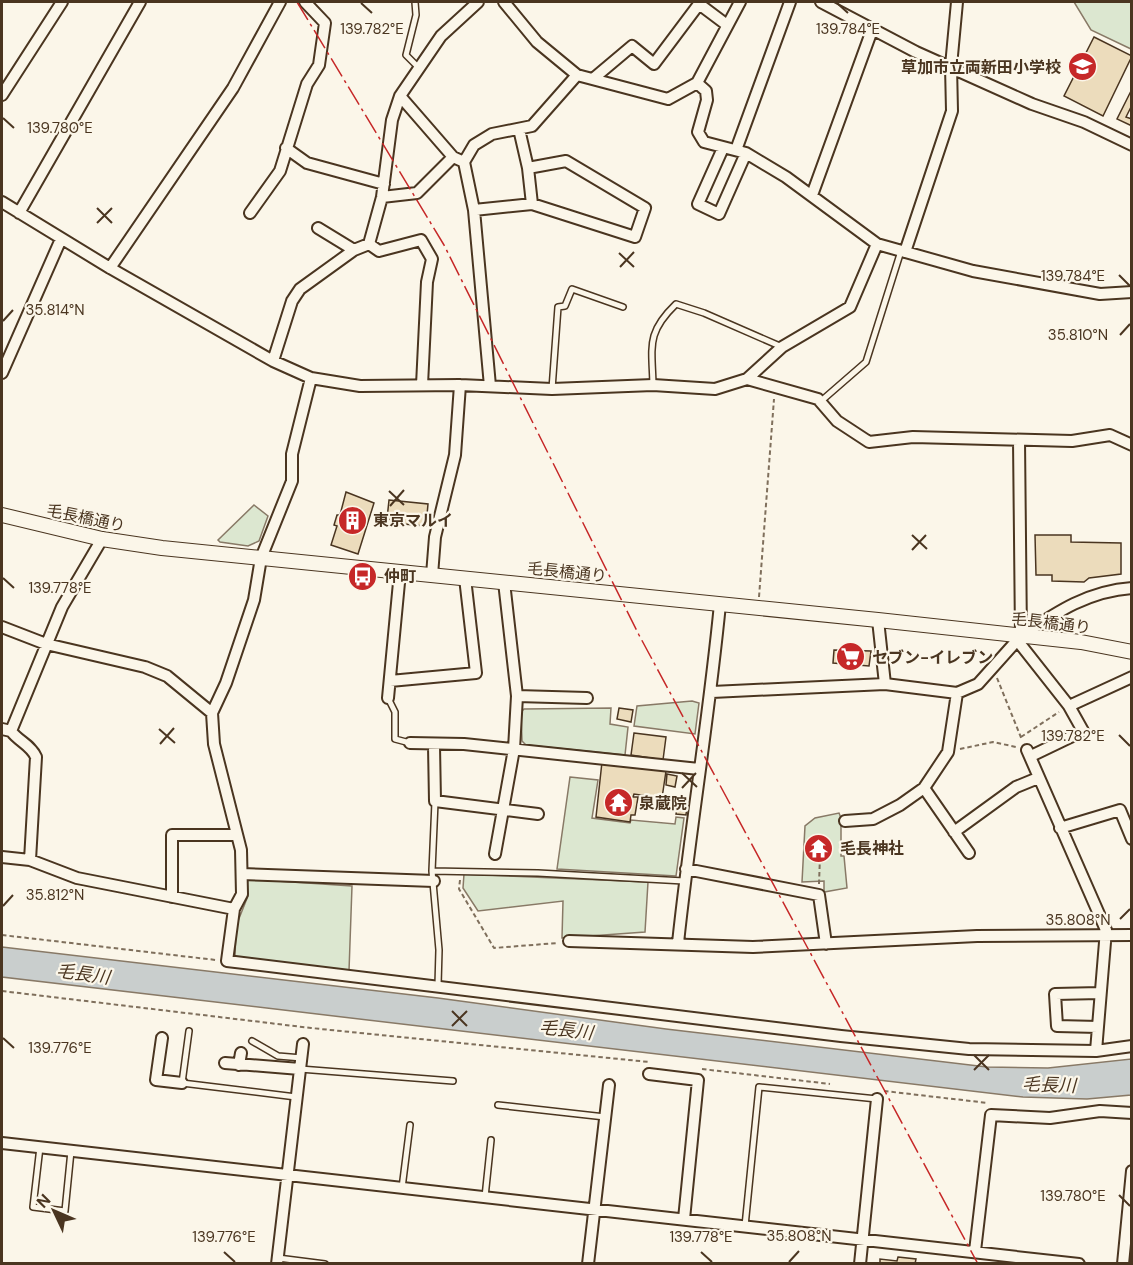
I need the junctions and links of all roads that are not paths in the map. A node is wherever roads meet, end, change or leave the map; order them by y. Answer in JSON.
{"nodes":[{"id":1,"x":62,"y":2,"type":"edge"},
{"id":2,"x":140,"y":2,"type":"edge"},
{"id":3,"x":280,"y":2,"type":"edge"},
{"id":4,"x":305,"y":2,"type":"edge"},
{"id":5,"x":415,"y":2,"type":"edge"},
{"id":6,"x":478,"y":2,"type":"edge"},
{"id":7,"x":504,"y":2,"type":"edge"},
{"id":8,"x":740,"y":2,"type":"edge"},
{"id":9,"x":790,"y":2,"type":"edge"},
{"id":10,"x":821,"y":2,"type":"edge"},
{"id":11,"x":957,"y":2,"type":"edge"},
{"id":12,"x":727,"y":25,"type":"junction"},
{"id":13,"x":872,"y":30,"type":"junction"},
{"id":14,"x":951,"y":66,"type":"junction"},
{"id":15,"x":419,"y":68,"type":"junction"},
{"id":16,"x":577,"y":75,"type":"junction"},
{"id":17,"x":594,"y":78,"type":"junction"},
{"id":18,"x":697,"y":82,"type":"junction"},
{"id":19,"x":2,"y":95,"type":"edge"},
{"id":20,"x":400,"y":96,"type":"junction"},
{"id":21,"x":519,"y":129,"type":"junction"},
{"id":22,"x":1131,"y":146,"type":"edge"},
{"id":23,"x":286,"y":148,"type":"junction"},
{"id":24,"x":723,"y":148,"type":"junction"},
{"id":25,"x":741,"y":152,"type":"junction"},
{"id":26,"x":453,"y":157,"type":"junction"},
{"id":27,"x":464,"y":162,"type":"junction"},
{"id":28,"x":528,"y":168,"type":"junction"},
{"id":29,"x":384,"y":184,"type":"junction"},
{"id":30,"x":812,"y":195,"type":"junction"},
{"id":31,"x":382,"y":197,"type":"junction"},
{"id":32,"x":2,"y":202,"type":"edge"},
{"id":33,"x":532,"y":204,"type":"junction"},
{"id":34,"x":474,"y":210,"type":"junction"},
{"id":35,"x":19,"y":213,"type":"junction"},
{"id":36,"x":250,"y":213,"type":"dead end"},
{"id":37,"x":318,"y":228,"type":"dead end"},
{"id":38,"x":61,"y":239,"type":"junction"},
{"id":39,"x":369,"y":244,"type":"junction"},
{"id":40,"x":877,"y":244,"type":"junction"},
{"id":41,"x":354,"y":250,"type":"junction"},
{"id":42,"x":903,"y":251,"type":"junction"},
{"id":43,"x":110,"y":268,"type":"junction"},
{"id":44,"x":1131,"y":292,"type":"edge"},
{"id":45,"x":623,"y":307,"type":"dead end"},
{"id":46,"x":782,"y":347,"type":"junction"},
{"id":47,"x":273,"y":361,"type":"junction"},
{"id":48,"x":2,"y":373,"type":"edge"},
{"id":49,"x":311,"y":378,"type":"junction"},
{"id":50,"x":747,"y":380,"type":"junction"},
{"id":51,"x":422,"y":385,"type":"junction"},
{"id":52,"x":460,"y":385,"type":"junction"},
{"id":53,"x":653,"y":385,"type":"junction"},
{"id":54,"x":490,"y":386,"type":"junction"},
{"id":55,"x":552,"y":389,"type":"junction"},
{"id":56,"x":820,"y":402,"type":"junction"},
{"id":57,"x":1019,"y":440,"type":"junction"},
{"id":58,"x":1131,"y":445,"type":"edge"},
{"id":59,"x":2,"y":515,"type":"edge"},
{"id":60,"x":102,"y":539,"type":"junction"},
{"id":61,"x":261,"y":558,"type":"junction"},
{"id":62,"x":400,"y":572,"type":"junction"},
{"id":63,"x":432,"y":575,"type":"junction"},
{"id":64,"x":465,"y":578,"type":"junction"},
{"id":65,"x":504,"y":582,"type":"junction"},
{"id":66,"x":1131,"y":588,"type":"edge"},
{"id":67,"x":720,"y":604,"type":"junction"},
{"id":68,"x":878,"y":620,"type":"junction"},
{"id":69,"x":2,"y":627,"type":"edge"},
{"id":70,"x":1019,"y":638,"type":"junction"},
{"id":71,"x":46,"y":644,"type":"junction"},
{"id":72,"x":1131,"y":652,"type":"edge"},
{"id":73,"x":1131,"y":677,"type":"edge"},
{"id":74,"x":390,"y":681,"type":"junction"},
{"id":75,"x":885,"y":684,"type":"junction"},
{"id":76,"x":712,"y":692,"type":"junction"},
{"id":77,"x":957,"y":693,"type":"junction"},
{"id":78,"x":517,"y":696,"type":"junction"},
{"id":79,"x":388,"y":698,"type":"joint"},
{"id":80,"x":587,"y":698,"type":"dead end"},
{"id":81,"x":1069,"y":706,"type":"junction"},
{"id":82,"x":212,"y":713,"type":"junction"},
{"id":83,"x":6,"y":730,"type":"edge"},
{"id":84,"x":410,"y":743,"type":"joint"},
{"id":85,"x":435,"y":746,"type":"junction"},
{"id":86,"x":514,"y":749,"type":"junction"},
{"id":87,"x":699,"y":769,"type":"junction"},
{"id":88,"x":1038,"y":778,"type":"junction"},
{"id":89,"x":924,"y":788,"type":"junction"},
{"id":90,"x":435,"y":801,"type":"junction"},
{"id":91,"x":505,"y":810,"type":"junction"},
{"id":92,"x":538,"y":814,"type":"dead end"},
{"id":93,"x":845,"y":821,"type":"dead end"},
{"id":94,"x":1060,"y":828,"type":"junction"},
{"id":95,"x":954,"y":832,"type":"junction"},
{"id":96,"x":237,"y":835,"type":"junction"},
{"id":97,"x":1131,"y":839,"type":"edge"},
{"id":98,"x":969,"y":853,"type":"dead end"},
{"id":99,"x":495,"y":854,"type":"dead end"},
{"id":100,"x":2,"y":857,"type":"edge"},
{"id":101,"x":30,"y":860,"type":"junction"},
{"id":102,"x":686,"y":869,"type":"junction"},
{"id":103,"x":242,"y":874,"type":"junction"},
{"id":104,"x":433,"y":876,"type":"junction"},
{"id":105,"x":684,"y":881,"type":"junction"},
{"id":106,"x":172,"y":897,"type":"junction"},
{"id":107,"x":234,"y":909,"type":"junction"},
{"id":108,"x":1105,"y":935,"type":"junction"},
{"id":109,"x":1131,"y":935,"type":"edge"},
{"id":110,"x":569,"y":941,"type":"road end"},
{"id":111,"x":678,"y":943,"type":"junction"},
{"id":112,"x":826,"y":944,"type":"junction"},
{"id":113,"x":438,"y":985,"type":"junction"},
{"id":114,"x":1100,"y":993,"type":"junction"},
{"id":115,"x":1098,"y":1027,"type":"junction"},
{"id":116,"x":189,"y":1031,"type":"dead end"},
{"id":117,"x":162,"y":1038,"type":"dead end"},
{"id":118,"x":252,"y":1041,"type":"dead end"},
{"id":119,"x":303,"y":1044,"type":"dead end"},
{"id":120,"x":1131,"y":1046,"type":"edge"},
{"id":121,"x":1096,"y":1051,"type":"junction"},
{"id":122,"x":241,"y":1053,"type":"dead end"},
{"id":123,"x":225,"y":1063,"type":"dead end"},
{"id":124,"x":301,"y":1064,"type":"junction"},
{"id":125,"x":239,"y":1065,"type":"junction"},
{"id":126,"x":649,"y":1074,"type":"dead end"},
{"id":127,"x":453,"y":1081,"type":"dead end"},
{"id":128,"x":182,"y":1083,"type":"junction"},
{"id":129,"x":609,"y":1085,"type":"dead end"},
{"id":130,"x":876,"y":1094,"type":"joint"},
{"id":131,"x":296,"y":1097,"type":"junction"},
{"id":132,"x":498,"y":1105,"type":"dead end"},
{"id":133,"x":1131,"y":1113,"type":"edge"},
{"id":134,"x":605,"y":1117,"type":"junction"},
{"id":135,"x":410,"y":1125,"type":"dead end"},
{"id":136,"x":491,"y":1140,"type":"dead end"},
{"id":137,"x":2,"y":1143,"type":"edge"},
{"id":138,"x":40,"y":1147,"type":"junction"},
{"id":139,"x":71,"y":1151,"type":"junction"},
{"id":140,"x":1131,"y":1171,"type":"edge"},
{"id":141,"x":288,"y":1176,"type":"junction"},
{"id":142,"x":402,"y":1188,"type":"junction"},
{"id":143,"x":484,"y":1197,"type":"junction"},
{"id":144,"x":595,"y":1209,"type":"junction"},
{"id":145,"x":684,"y":1219,"type":"junction"},
{"id":146,"x":745,"y":1226,"type":"junction"},
{"id":147,"x":863,"y":1240,"type":"junction"},
{"id":148,"x":975,"y":1251,"type":"junction"},
{"id":149,"x":277,"y":1261,"type":"edge"},
{"id":150,"x":325,"y":1263,"type":"edge"},
{"id":151,"x":588,"y":1263,"type":"edge"},
{"id":152,"x":860,"y":1263,"type":"edge"},
{"id":153,"x":1079,"y":1263,"type":"edge"},
{"id":154,"x":1123,"y":1263,"type":"edge"}],
"edges":[{"from":1,"to":19,"type":"street"},
{"from":2,"to":35,"type":"street"},
{"from":3,"to":43,"type":"street"},
{"from":4,"to":23,"type":"street"},
{"from":5,"to":15,"type":"lane"},
{"from":6,"to":15,"type":"street"},
{"from":7,"to":16,"type":"street"},
{"from":8,"to":12,"type":"street"},
{"from":9,"to":25,"type":"street"},
{"from":10,"to":13,"type":"street"},
{"from":11,"to":14,"type":"street"},
{"from":12,"to":17,"type":"street"},
{"from":12,"to":18,"type":"street"},
{"from":13,"to":14,"type":"street"},
{"from":13,"to":30,"type":"street"},
{"from":14,"to":22,"type":"street"},
{"from":14,"to":42,"type":"street"},
{"from":15,"to":20,"type":"street"},
{"from":16,"to":17,"type":"street"},
{"from":16,"to":21,"type":"street"},
{"from":17,"to":18,"type":"street"},
{"from":18,"to":24,"type":"street"},
{"from":20,"to":26,"type":"street"},
{"from":20,"to":29,"type":"street"},
{"from":21,"to":27,"type":"street"},
{"from":21,"to":28,"type":"street"},
{"from":23,"to":29,"type":"street"},
{"from":23,"to":36,"type":"street"},
{"from":24,"to":25,"type":"street"},
{"from":24,"to":25,"type":"street"},
{"from":25,"to":30,"type":"street"},
{"from":26,"to":27,"type":"street"},
{"from":26,"to":31,"type":"street"},
{"from":27,"to":34,"type":"street"},
{"from":28,"to":33,"type":"street"},
{"from":28,"to":33,"type":"street"},
{"from":29,"to":31,"type":"street"},
{"from":30,"to":40,"type":"street"},
{"from":31,"to":39,"type":"street"},
{"from":32,"to":35,"type":"street"},
{"from":33,"to":34,"type":"street"},
{"from":34,"to":54,"type":"street"},
{"from":35,"to":38,"type":"street"},
{"from":37,"to":41,"type":"street"},
{"from":38,"to":43,"type":"street"},
{"from":38,"to":48,"type":"street"},
{"from":39,"to":41,"type":"street"},
{"from":39,"to":51,"type":"street"},
{"from":40,"to":42,"type":"street"},
{"from":40,"to":46,"type":"street"},
{"from":41,"to":47,"type":"street"},
{"from":42,"to":44,"type":"street"},
{"from":42,"to":56,"type":"lane"},
{"from":43,"to":47,"type":"street"},
{"from":45,"to":55,"type":"lane"},
{"from":46,"to":50,"type":"street"},
{"from":46,"to":53,"type":"lane"},
{"from":47,"to":49,"type":"street"},
{"from":49,"to":51,"type":"street"},
{"from":49,"to":61,"type":"street"},
{"from":50,"to":53,"type":"street"},
{"from":50,"to":56,"type":"street"},
{"from":51,"to":52,"type":"street"},
{"from":52,"to":54,"type":"street"},
{"from":52,"to":63,"type":"street"},
{"from":53,"to":55,"type":"street"},
{"from":54,"to":55,"type":"street"},
{"from":56,"to":57,"type":"street"},
{"from":57,"to":58,"type":"street"},
{"from":57,"to":70,"type":"street"},
{"from":59,"to":60,"type":"street","name":"毛長橋通り"},
{"from":60,"to":61,"type":"street","name":"毛長橋通り"},
{"from":60,"to":71,"type":"street"},
{"from":61,"to":62,"type":"street","name":"毛長橋通り"},
{"from":61,"to":82,"type":"street"},
{"from":62,"to":63,"type":"street","name":"毛長橋通り"},
{"from":62,"to":74,"type":"street"},
{"from":63,"to":64,"type":"street","name":"毛長橋通り"},
{"from":64,"to":65,"type":"street","name":"毛長橋通り"},
{"from":64,"to":74,"type":"street"},
{"from":65,"to":67,"type":"street","name":"毛長橋通り"},
{"from":65,"to":78,"type":"street"},
{"from":66,"to":70,"type":"street"},
{"from":67,"to":68,"type":"street","name":"毛長橋通り"},
{"from":67,"to":76,"type":"street"},
{"from":68,"to":70,"type":"street","name":"毛長橋通り"},
{"from":68,"to":75,"type":"street"},
{"from":69,"to":71,"type":"street"},
{"from":70,"to":72,"type":"street","name":"毛長橋通り"},
{"from":70,"to":77,"type":"street"},
{"from":70,"to":81,"type":"street"},
{"from":71,"to":82,"type":"street"},
{"from":71,"to":83,"type":"street"},
{"from":73,"to":81,"type":"street"},
{"from":74,"to":79,"type":"street"},
{"from":75,"to":76,"type":"street"},
{"from":75,"to":77,"type":"street"},
{"from":76,"to":87,"type":"street"},
{"from":77,"to":89,"type":"street"},
{"from":78,"to":80,"type":"street"},
{"from":78,"to":86,"type":"street"},
{"from":79,"to":84,"type":"lane"},
{"from":81,"to":88,"type":"street"},
{"from":82,"to":96,"type":"street"},
{"from":83,"to":101,"type":"street"},
{"from":84,"to":85,"type":"street"},
{"from":85,"to":86,"type":"street"},
{"from":85,"to":90,"type":"street"},
{"from":86,"to":87,"type":"street"},
{"from":86,"to":91,"type":"street"},
{"from":87,"to":102,"type":"street"},
{"from":88,"to":94,"type":"street"},
{"from":88,"to":95,"type":"street"},
{"from":89,"to":93,"type":"street"},
{"from":89,"to":95,"type":"street"},
{"from":90,"to":91,"type":"street"},
{"from":90,"to":104,"type":"lane"},
{"from":91,"to":92,"type":"street"},
{"from":91,"to":99,"type":"street"},
{"from":94,"to":97,"type":"street"},
{"from":94,"to":108,"type":"street"},
{"from":95,"to":98,"type":"street"},
{"from":96,"to":103,"type":"street"},
{"from":96,"to":106,"type":"street"},
{"from":100,"to":101,"type":"street"},
{"from":101,"to":106,"type":"street"},
{"from":102,"to":105,"type":"street"},
{"from":102,"to":112,"type":"street"},
{"from":103,"to":104,"type":"street"},
{"from":103,"to":107,"type":"street"},
{"from":104,"to":105,"type":"lane"},
{"from":104,"to":113,"type":"lane"},
{"from":105,"to":111,"type":"street"},
{"from":106,"to":107,"type":"street"},
{"from":107,"to":113,"type":"street"},
{"from":108,"to":109,"type":"street"},
{"from":108,"to":112,"type":"street"},
{"from":108,"to":114,"type":"street"},
{"from":110,"to":111,"type":"street"},
{"from":111,"to":112,"type":"street"},
{"from":113,"to":121,"type":"street"},
{"from":114,"to":115,"type":"street"},
{"from":114,"to":115,"type":"street"},
{"from":115,"to":121,"type":"street"},
{"from":116,"to":128,"type":"lane"},
{"from":117,"to":128,"type":"street"},
{"from":118,"to":124,"type":"lane"},
{"from":119,"to":124,"type":"street"},
{"from":120,"to":121,"type":"street"},
{"from":122,"to":125,"type":"street"},
{"from":123,"to":125,"type":"street"},
{"from":124,"to":125,"type":"street"},
{"from":124,"to":127,"type":"lane"},
{"from":124,"to":131,"type":"street"},
{"from":126,"to":145,"type":"street"},
{"from":128,"to":131,"type":"lane"},
{"from":129,"to":134,"type":"street"},
{"from":130,"to":146,"type":"lane"},
{"from":130,"to":147,"type":"street"},
{"from":131,"to":141,"type":"street"},
{"from":132,"to":134,"type":"lane"},
{"from":133,"to":148,"type":"street"},
{"from":134,"to":144,"type":"street"},
{"from":135,"to":142,"type":"lane"},
{"from":136,"to":143,"type":"lane"},
{"from":137,"to":138,"type":"street"},
{"from":138,"to":139,"type":"street"},
{"from":138,"to":139,"type":"lane"},
{"from":139,"to":141,"type":"street"},
{"from":140,"to":154,"type":"street"},
{"from":141,"to":142,"type":"street"},
{"from":141,"to":149,"type":"street"},
{"from":142,"to":143,"type":"street"},
{"from":143,"to":144,"type":"street"},
{"from":144,"to":145,"type":"street"},
{"from":144,"to":151,"type":"street"},
{"from":145,"to":146,"type":"street"},
{"from":146,"to":147,"type":"street"},
{"from":147,"to":148,"type":"street"},
{"from":147,"to":152,"type":"street"},
{"from":148,"to":153,"type":"street"},
{"from":149,"to":150,"type":"lane"}]}
